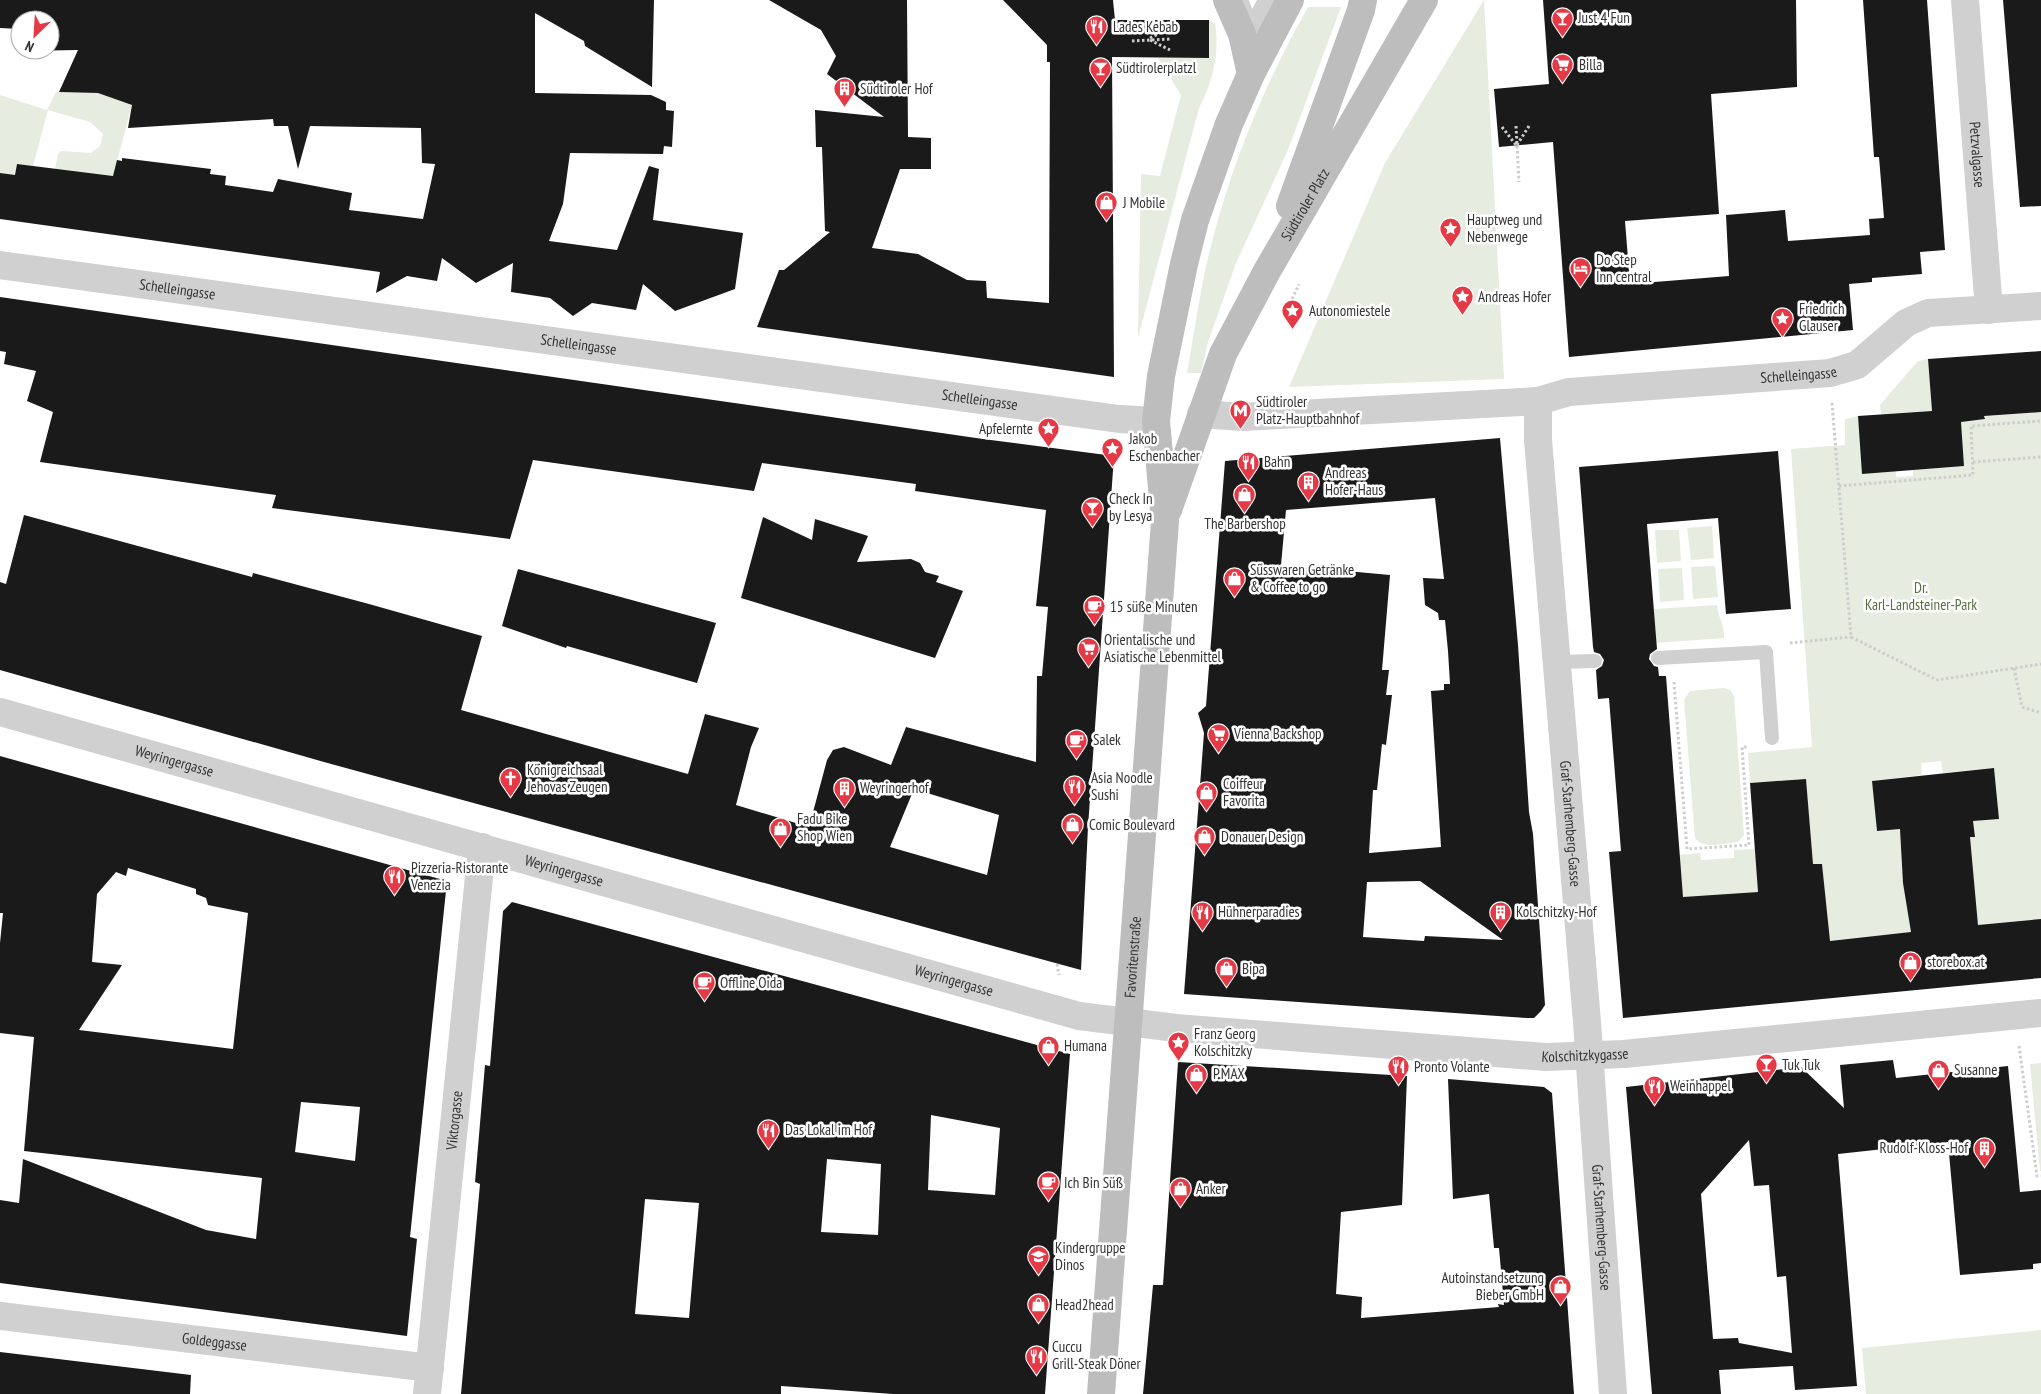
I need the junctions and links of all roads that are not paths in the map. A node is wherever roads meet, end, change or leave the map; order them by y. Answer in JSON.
{"nodes":[{"id":1,"x":1227,"y":0,"type":"edge"},
{"id":2,"x":1238,"y":0,"type":"edge"},
{"id":3,"x":1269,"y":0,"type":"edge"},
{"id":4,"x":1290,"y":0,"type":"edge"},
{"id":5,"x":1362,"y":0,"type":"edge"},
{"id":6,"x":1424,"y":0,"type":"edge"},
{"id":7,"x":1965,"y":0,"type":"edge"},
{"id":8,"x":1251,"y":74,"type":"junction"},
{"id":9,"x":0,"y":265,"type":"edge"},
{"id":10,"x":1267,"y":271,"type":"junction"},
{"id":11,"x":2041,"y":306,"type":"edge"},
{"id":12,"x":1989,"y":310,"type":"junction"},
{"id":13,"x":1538,"y":401,"type":"junction"},
{"id":14,"x":1201,"y":414,"type":"junction"},
{"id":15,"x":1156,"y":421,"type":"junction"},
{"id":16,"x":1165,"y":521,"type":"junction"},
{"id":17,"x":1658,"y":658,"type":"dead end"},
{"id":18,"x":1558,"y":662,"type":"junction"},
{"id":19,"x":1595,"y":662,"type":"dead end"},
{"id":20,"x":0,"y":712,"type":"edge"},
{"id":21,"x":1772,"y":738,"type":"road end"},
{"id":22,"x":482,"y":847,"type":"junction"},
{"id":23,"x":2041,"y":1013,"type":"edge"},
{"id":24,"x":1129,"y":1022,"type":"junction"},
{"id":25,"x":1589,"y":1056,"type":"junction"},
{"id":26,"x":0,"y":1316,"type":"edge"},
{"id":27,"x":429,"y":1381,"type":"edge"},
{"id":28,"x":1102,"y":1394,"type":"edge"},
{"id":29,"x":1613,"y":1394,"type":"edge"}],
"edges":[{"from":1,"to":8,"type":"main road"},
{"from":2,"to":3,"type":"street"},
{"from":4,"to":8,"type":"main road"},
{"from":5,"to":10,"type":"main road"},
{"from":6,"to":10,"type":"main road","name":"Südtiroler Platz"},
{"from":7,"to":12,"type":"street","name":"Petzvalgasse"},
{"from":8,"to":15,"type":"main road"},
{"from":9,"to":15,"type":"street","name":"Schelleingasse"},
{"from":10,"to":14,"type":"main road","name":"Südtiroler Platz"},
{"from":11,"to":12,"type":"street","name":"Schelleingasse"},
{"from":12,"to":13,"type":"street","name":"Schelleingasse"},
{"from":13,"to":14,"type":"street"},
{"from":13,"to":18,"type":"street","name":"Graf-Starhemberg-Gasse"},
{"from":14,"to":16,"type":"main road","name":"Favoritenstraße"},
{"from":15,"to":16,"type":"main road","name":"Favoritenstraße"},
{"from":16,"to":24,"type":"main road","name":"Favoritenstraße"},
{"from":17,"to":21,"type":"lane"},
{"from":18,"to":19,"type":"lane"},
{"from":18,"to":25,"type":"street","name":"Graf-Starhemberg-Gasse"},
{"from":20,"to":22,"type":"street","name":"Weyringergasse"},
{"from":22,"to":24,"type":"street","name":"Weyringergasse"},
{"from":22,"to":27,"type":"street","name":"Viktorgasse"},
{"from":23,"to":25,"type":"street","name":"Kolschitzkygasse"},
{"from":24,"to":25,"type":"street","name":"Kolschitzkygasse"},
{"from":24,"to":28,"type":"main road","name":"Favoritenstraße"},
{"from":25,"to":29,"type":"street","name":"Graf-Starhemberg-Gasse"},
{"from":26,"to":27,"type":"street","name":"Goldeggasse"}]}
